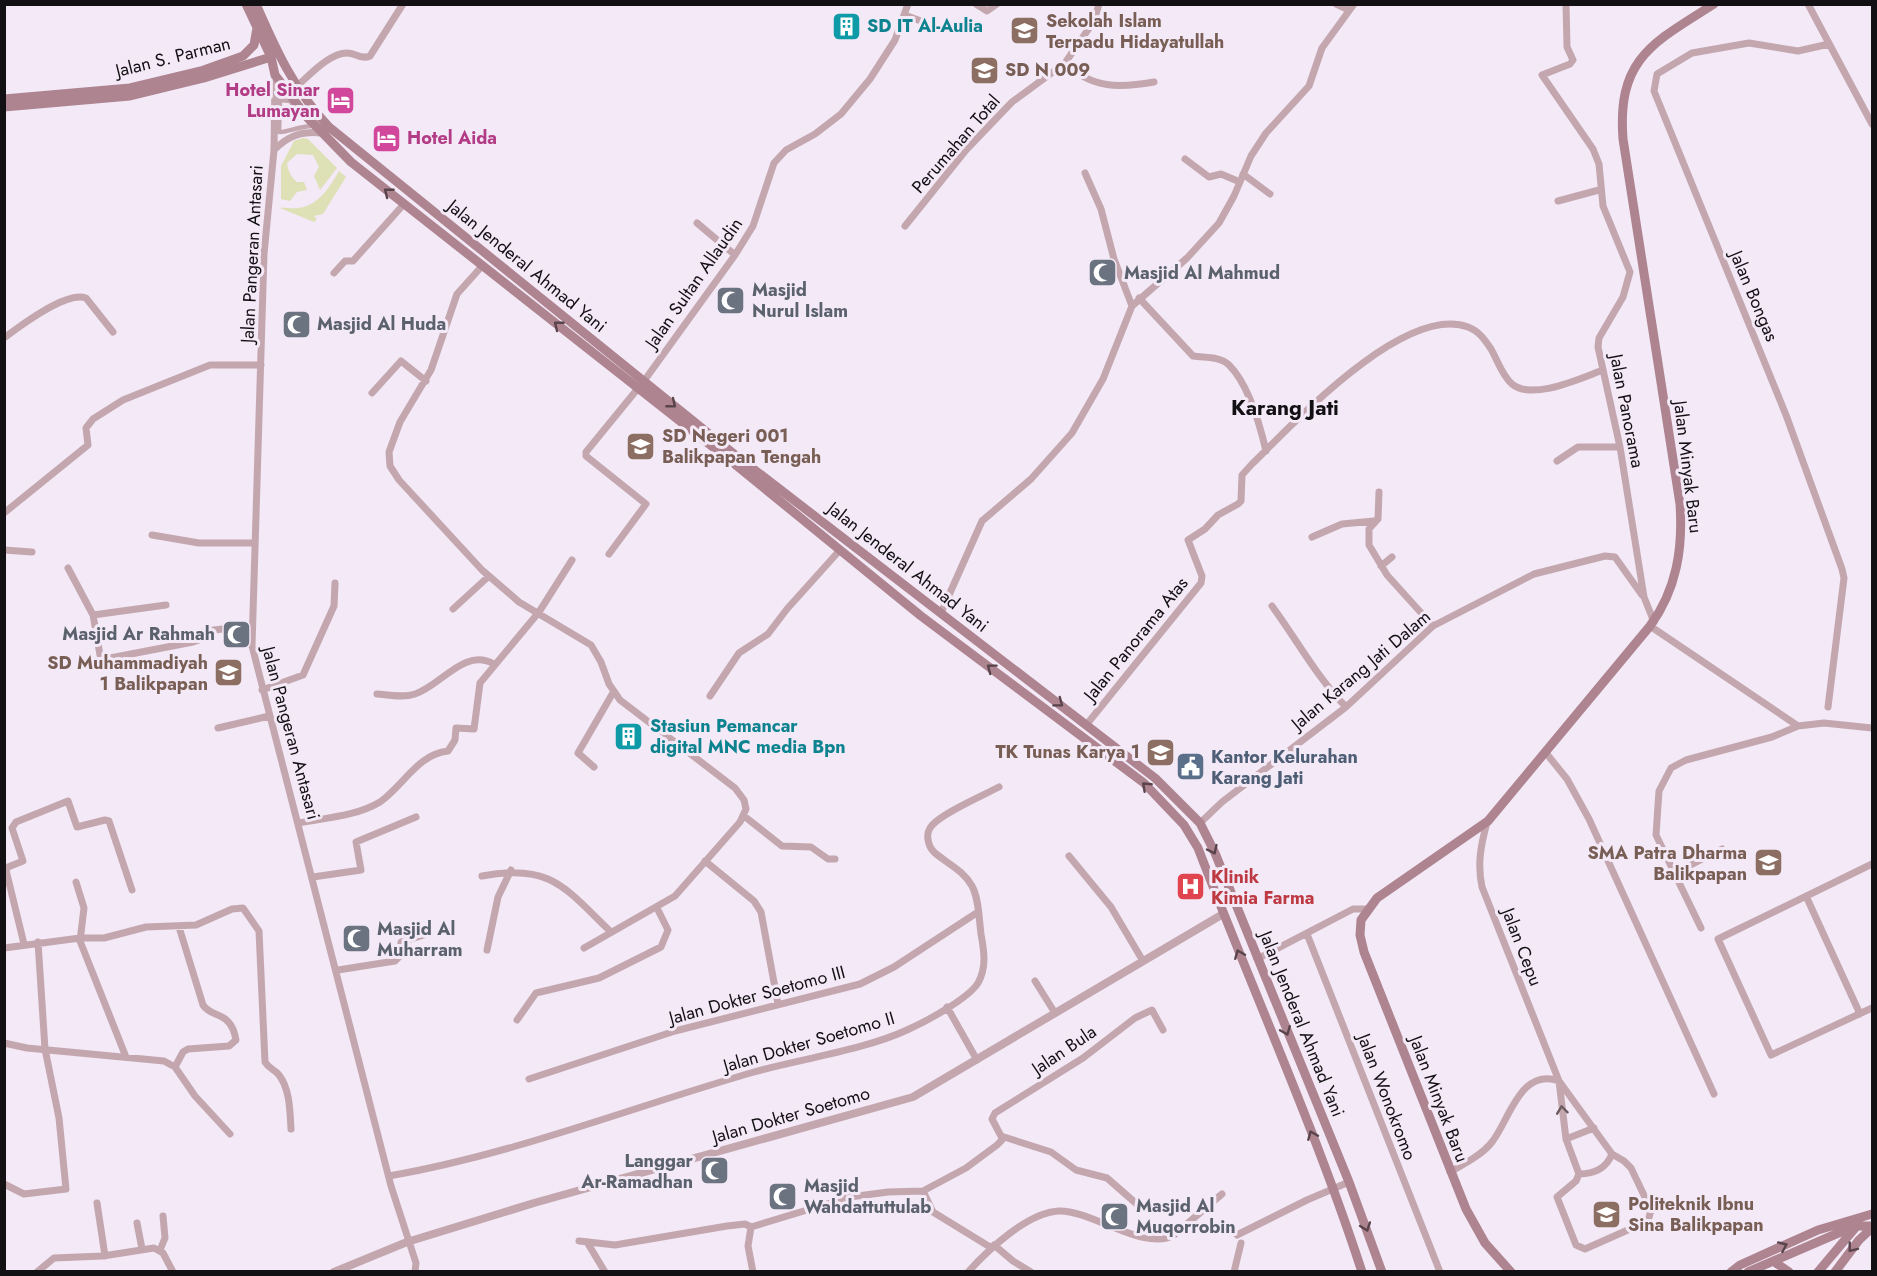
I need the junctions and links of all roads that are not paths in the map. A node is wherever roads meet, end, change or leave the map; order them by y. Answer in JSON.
{"nodes":[{"id":1,"x":246,"y":4,"type":"edge"},
{"id":2,"x":256,"y":4,"type":"edge"},
{"id":3,"x":404,"y":4,"type":"edge"},
{"id":4,"x":908,"y":4,"type":"edge"},
{"id":5,"x":976,"y":4,"type":"edge"},
{"id":6,"x":997,"y":4,"type":"edge"},
{"id":7,"x":1099,"y":4,"type":"edge"},
{"id":8,"x":1336,"y":4,"type":"edge"},
{"id":9,"x":1566,"y":4,"type":"edge"},
{"id":10,"x":1714,"y":4,"type":"edge"},
{"id":11,"x":1808,"y":4,"type":"edge"},
{"id":12,"x":1351,"y":7,"type":"edge"},
{"id":13,"x":904,"y":15,"type":"junction"},
{"id":14,"x":926,"y":23,"type":"dead end"},
{"id":15,"x":257,"y":28,"type":"junction"},
{"id":16,"x":1829,"y":44,"type":"junction"},
{"id":17,"x":271,"y":57,"type":"junction"},
{"id":18,"x":1065,"y":63,"type":"junction"},
{"id":19,"x":275,"y":75,"type":"junction"},
{"id":20,"x":1154,"y":82,"type":"dead end"},
{"id":21,"x":296,"y":87,"type":"junction"},
{"id":22,"x":4,"y":99,"type":"edge"},
{"id":23,"x":4,"y":106,"type":"edge"},
{"id":24,"x":1872,"y":124,"type":"edge"},
{"id":25,"x":284,"y":133,"type":"joint"},
{"id":26,"x":321,"y":133,"type":"junction"},
{"id":27,"x":274,"y":150,"type":"junction"},
{"id":28,"x":1185,"y":159,"type":"dead end"},
{"id":29,"x":1085,"y":173,"type":"dead end"},
{"id":30,"x":1243,"y":174,"type":"junction"},
{"id":31,"x":1240,"y":182,"type":"junction"},
{"id":32,"x":1599,"y":190,"type":"junction"},
{"id":33,"x":1270,"y":194,"type":"dead end"},
{"id":34,"x":1558,"y":201,"type":"dead end"},
{"id":35,"x":404,"y":204,"type":"junction"},
{"id":36,"x":697,"y":223,"type":"dead end"},
{"id":37,"x":905,"y":226,"type":"dead end"},
{"id":38,"x":735,"y":255,"type":"junction"},
{"id":39,"x":483,"y":265,"type":"junction"},
{"id":40,"x":334,"y":273,"type":"dead end"},
{"id":41,"x":1139,"y":298,"type":"junction"},
{"id":42,"x":1132,"y":306,"type":"junction"},
{"id":43,"x":113,"y":332,"type":"dead end"},
{"id":44,"x":4,"y":338,"type":"edge"},
{"id":45,"x":261,"y":365,"type":"junction"},
{"id":46,"x":1603,"y":370,"type":"junction"},
{"id":47,"x":426,"y":381,"type":"junction"},
{"id":48,"x":644,"y":381,"type":"junction"},
{"id":49,"x":637,"y":389,"type":"junction"},
{"id":50,"x":372,"y":393,"type":"dead end"},
{"id":51,"x":1620,"y":447,"type":"junction"},
{"id":52,"x":1266,"y":451,"type":"junction"},
{"id":53,"x":1557,"y":460,"type":"dead end"},
{"id":54,"x":1379,"y":492,"type":"dead end"},
{"id":55,"x":4,"y":513,"type":"edge"},
{"id":56,"x":1374,"y":521,"type":"junction"},
{"id":57,"x":152,"y":535,"type":"dead end"},
{"id":58,"x":1312,"y":537,"type":"dead end"},
{"id":59,"x":254,"y":543,"type":"junction"},
{"id":60,"x":4,"y":550,"type":"edge"},
{"id":61,"x":840,"y":550,"type":"junction"},
{"id":62,"x":32,"y":552,"type":"dead end"},
{"id":63,"x":609,"y":554,"type":"dead end"},
{"id":64,"x":1392,"y":557,"type":"dead end"},
{"id":65,"x":573,"y":560,"type":"dead end"},
{"id":66,"x":1381,"y":566,"type":"junction"},
{"id":67,"x":68,"y":568,"type":"dead end"},
{"id":68,"x":489,"y":576,"type":"junction"},
{"id":69,"x":335,"y":583,"type":"dead end"},
{"id":70,"x":1644,"y":597,"type":"junction"},
{"id":71,"x":166,"y":604,"type":"dead end"},
{"id":72,"x":1272,"y":606,"type":"dead end"},
{"id":73,"x":453,"y":609,"type":"dead end"},
{"id":74,"x":539,"y":612,"type":"junction"},
{"id":75,"x":941,"y":613,"type":"junction"},
{"id":76,"x":93,"y":615,"type":"junction"},
{"id":77,"x":1652,"y":624,"type":"junction"},
{"id":78,"x":251,"y":626,"type":"junction"},
{"id":79,"x":1433,"y":626,"type":"junction"},
{"id":80,"x":494,"y":664,"type":"junction"},
{"id":81,"x":262,"y":690,"type":"junction"},
{"id":82,"x":614,"y":691,"type":"junction"},
{"id":83,"x":377,"y":694,"type":"dead end"},
{"id":84,"x":710,"y":696,"type":"dead end"},
{"id":85,"x":1346,"y":707,"type":"junction"},
{"id":86,"x":1828,"y":707,"type":"dead end"},
{"id":87,"x":269,"y":716,"type":"junction"},
{"id":88,"x":1086,"y":724,"type":"junction"},
{"id":89,"x":1798,"y":726,"type":"junction"},
{"id":90,"x":218,"y":728,"type":"dead end"},
{"id":91,"x":1872,"y":728,"type":"edge"},
{"id":92,"x":1546,"y":753,"type":"junction"},
{"id":93,"x":594,"y":767,"type":"dead end"},
{"id":94,"x":999,"y":787,"type":"dead end"},
{"id":95,"x":744,"y":816,"type":"junction"},
{"id":96,"x":416,"y":817,"type":"dead end"},
{"id":97,"x":1488,"y":821,"type":"junction"},
{"id":98,"x":299,"y":823,"type":"junction"},
{"id":99,"x":1200,"y":823,"type":"junction"},
{"id":100,"x":1722,"y":849,"type":"dead end"},
{"id":101,"x":1069,"y":856,"type":"dead end"},
{"id":102,"x":835,"y":859,"type":"dead end"},
{"id":103,"x":705,"y":861,"type":"junction"},
{"id":104,"x":1872,"y":864,"type":"edge"},
{"id":105,"x":511,"y":870,"type":"junction"},
{"id":106,"x":1675,"y":873,"type":"junction"},
{"id":107,"x":482,"y":876,"type":"dead end"},
{"id":108,"x":313,"y":877,"type":"junction"},
{"id":109,"x":76,"y":882,"type":"dead end"},
{"id":110,"x":132,"y":890,"type":"dead end"},
{"id":111,"x":1382,"y":895,"type":"junction"},
{"id":112,"x":1806,"y":896,"type":"junction"},
{"id":113,"x":657,"y":908,"type":"junction"},
{"id":114,"x":1368,"y":909,"type":"junction"},
{"id":115,"x":978,"y":912,"type":"junction"},
{"id":116,"x":1223,"y":914,"type":"junction"},
{"id":117,"x":1361,"y":926,"type":"junction"},
{"id":118,"x":179,"y":927,"type":"junction"},
{"id":119,"x":1701,"y":928,"type":"dead end"},
{"id":120,"x":611,"y":932,"type":"junction"},
{"id":121,"x":1307,"y":934,"type":"junction"},
{"id":122,"x":424,"y":935,"type":"dead end"},
{"id":123,"x":80,"y":938,"type":"junction"},
{"id":124,"x":38,"y":942,"type":"junction"},
{"id":125,"x":24,"y":944,"type":"junction"},
{"id":126,"x":4,"y":948,"type":"edge"},
{"id":127,"x":584,"y":948,"type":"dead end"},
{"id":128,"x":487,"y":950,"type":"dead end"},
{"id":129,"x":1257,"y":959,"type":"junction"},
{"id":130,"x":1143,"y":961,"type":"junction"},
{"id":131,"x":338,"y":970,"type":"junction"},
{"id":132,"x":1035,"y":981,"type":"dead end"},
{"id":133,"x":778,"y":1004,"type":"junction"},
{"id":134,"x":947,"y":1007,"type":"junction"},
{"id":135,"x":1872,"y":1008,"type":"edge"},
{"id":136,"x":1055,"y":1013,"type":"junction"},
{"id":137,"x":1860,"y":1014,"type":"junction"},
{"id":138,"x":518,"y":1020,"type":"dead end"},
{"id":139,"x":1163,"y":1030,"type":"dead end"},
{"id":140,"x":4,"y":1043,"type":"edge"},
{"id":141,"x":45,"y":1048,"type":"junction"},
{"id":142,"x":126,"y":1057,"type":"junction"},
{"id":143,"x":977,"y":1059,"type":"junction"},
{"id":144,"x":175,"y":1066,"type":"junction"},
{"id":145,"x":529,"y":1079,"type":"dead end"},
{"id":146,"x":1559,"y":1082,"type":"junction"},
{"id":147,"x":1714,"y":1094,"type":"dead end"},
{"id":148,"x":1594,"y":1128,"type":"junction"},
{"id":149,"x":291,"y":1129,"type":"dead end"},
{"id":150,"x":230,"y":1134,"type":"dead end"},
{"id":151,"x":1001,"y":1136,"type":"junction"},
{"id":152,"x":1566,"y":1139,"type":"junction"},
{"id":153,"x":1612,"y":1154,"type":"junction"},
{"id":154,"x":1450,"y":1172,"type":"junction"},
{"id":155,"x":1579,"y":1174,"type":"junction"},
{"id":156,"x":389,"y":1176,"type":"junction"},
{"id":157,"x":1349,"y":1182,"type":"junction"},
{"id":158,"x":4,"y":1184,"type":"edge"},
{"id":159,"x":1335,"y":1189,"type":"junction"},
{"id":160,"x":923,"y":1191,"type":"junction"},
{"id":161,"x":1222,"y":1194,"type":"dead end"},
{"id":162,"x":97,"y":1203,"type":"dead end"},
{"id":163,"x":1139,"y":1206,"type":"dead end"},
{"id":164,"x":1872,"y":1215,"type":"edge"},
{"id":165,"x":163,"y":1216,"type":"dead end"},
{"id":166,"x":137,"y":1222,"type":"dead end"},
{"id":167,"x":1858,"y":1226,"type":"junction"},
{"id":168,"x":751,"y":1227,"type":"junction"},
{"id":169,"x":1872,"y":1227,"type":"edge"},
{"id":170,"x":1237,"y":1235,"type":"dead end"},
{"id":171,"x":407,"y":1242,"type":"junction"},
{"id":172,"x":1240,"y":1243,"type":"dead end"},
{"id":173,"x":992,"y":1246,"type":"junction"},
{"id":174,"x":142,"y":1249,"type":"junction"},
{"id":175,"x":160,"y":1250,"type":"junction"},
{"id":176,"x":105,"y":1256,"type":"junction"},
{"id":177,"x":1773,"y":1261,"type":"junction"},
{"id":178,"x":37,"y":1272,"type":"edge"},
{"id":179,"x":173,"y":1272,"type":"edge"},
{"id":180,"x":334,"y":1272,"type":"edge"},
{"id":181,"x":416,"y":1272,"type":"edge"},
{"id":182,"x":604,"y":1272,"type":"edge"},
{"id":183,"x":753,"y":1272,"type":"edge"},
{"id":184,"x":968,"y":1272,"type":"edge"},
{"id":185,"x":1030,"y":1272,"type":"edge"},
{"id":186,"x":1234,"y":1272,"type":"edge"},
{"id":187,"x":1362,"y":1272,"type":"edge"},
{"id":188,"x":1382,"y":1272,"type":"edge"},
{"id":189,"x":1440,"y":1272,"type":"edge"},
{"id":190,"x":1511,"y":1272,"type":"edge"},
{"id":191,"x":1731,"y":1272,"type":"edge"},
{"id":192,"x":1748,"y":1272,"type":"edge"},
{"id":193,"x":1789,"y":1272,"type":"edge"},
{"id":194,"x":1818,"y":1272,"type":"edge"},
{"id":195,"x":1835,"y":1272,"type":"edge"}],
"edges":[{"from":1,"to":15,"type":"main road","name":"Jalan Jenderal Ahmad Yani"},
{"from":2,"to":21,"type":"main road","name":"Jalan Jenderal Ahmad Yani"},
{"from":3,"to":21,"type":"street"},
{"from":4,"to":13,"type":"street","name":"Jalan Sultan Allaudin"},
{"from":5,"to":6,"type":"street"},
{"from":7,"to":18,"type":"street","name":"Perumahan Total"},
{"from":8,"to":12,"type":"street"},
{"from":9,"to":32,"type":"street","name":"Jalan Panorama"},
{"from":10,"to":77,"type":"main road","name":"Jalan Minyak Baru"},
{"from":11,"to":16,"type":"street"},
{"from":12,"to":30,"type":"street"},
{"from":13,"to":14,"type":"street"},
{"from":13,"to":38,"type":"street","name":"Jalan Sultan Allaudin"},
{"from":15,"to":17,"type":"main road","name":"Jalan Jenderal Ahmad Yani"},
{"from":15,"to":22,"type":"main road","name":"Jalan S. Parman"},
{"from":16,"to":24,"type":"street"},
{"from":16,"to":86,"type":"street","name":"Jalan Bongas"},
{"from":17,"to":19,"type":"main road","name":"Jalan Jenderal Ahmad Yani"},
{"from":17,"to":23,"type":"main road","name":"Jalan S. Parman"},
{"from":18,"to":20,"type":"street"},
{"from":18,"to":37,"type":"street","name":"Perumahan Total"},
{"from":19,"to":26,"type":"main road","name":"Jalan Jenderal Ahmad Yani"},
{"from":19,"to":27,"type":"street","name":"Jalan Pangeran Antasari"},
{"from":21,"to":48,"type":"main road","name":"Jalan Jenderal Ahmad Yani"},
{"from":25,"to":25,"type":"street"},
{"from":26,"to":27,"type":"street"},
{"from":35,"to":26,"type":"main road","name":"Jalan Jenderal Ahmad Yani","one_way":true},
{"from":27,"to":45,"type":"street","name":"Jalan Pangeran Antasari"},
{"from":28,"to":31,"type":"street"},
{"from":29,"to":42,"type":"street"},
{"from":30,"to":31,"type":"street"},
{"from":30,"to":33,"type":"street"},
{"from":31,"to":41,"type":"street"},
{"from":32,"to":34,"type":"street"},
{"from":32,"to":46,"type":"street","name":"Jalan Panorama"},
{"from":35,"to":39,"type":"main road","name":"Jalan Jenderal Ahmad Yani"},
{"from":35,"to":40,"type":"street"},
{"from":36,"to":38,"type":"street"},
{"from":38,"to":48,"type":"street","name":"Jalan Sultan Allaudin"},
{"from":39,"to":47,"type":"street"},
{"from":49,"to":39,"type":"main road","name":"Jalan Jenderal Ahmad Yani","one_way":true},
{"from":41,"to":42,"type":"street"},
{"from":41,"to":52,"type":"street"},
{"from":42,"to":75,"type":"street"},
{"from":43,"to":44,"type":"street"},
{"from":45,"to":55,"type":"street"},
{"from":45,"to":59,"type":"street","name":"Jalan Pangeran Antasari"},
{"from":46,"to":51,"type":"street","name":"Jalan Panorama"},
{"from":46,"to":52,"type":"street","name":"Jalan Panorama Atas"},
{"from":47,"to":50,"type":"street"},
{"from":47,"to":68,"type":"street"},
{"from":48,"to":49,"type":"street","name":"Jalan Sultan Allaudin"},
{"from":48,"to":75,"type":"main road","name":"Jalan Jenderal Ahmad Yani","one_way":true},
{"from":49,"to":61,"type":"main road","name":"Jalan Jenderal Ahmad Yani"},
{"from":49,"to":63,"type":"street","name":"Jalan Sultan Allaudin"},
{"from":51,"to":53,"type":"street"},
{"from":51,"to":70,"type":"street","name":"Jalan Panorama"},
{"from":52,"to":88,"type":"street","name":"Jalan Panorama Atas"},
{"from":54,"to":56,"type":"street"},
{"from":56,"to":58,"type":"street"},
{"from":56,"to":66,"type":"street"},
{"from":57,"to":59,"type":"street"},
{"from":59,"to":78,"type":"street","name":"Jalan Pangeran Antasari"},
{"from":60,"to":62,"type":"street"},
{"from":61,"to":84,"type":"street"},
{"from":116,"to":61,"type":"main road","name":"Jalan Jenderal Ahmad Yani","one_way":true},
{"from":64,"to":66,"type":"street"},
{"from":65,"to":74,"type":"street"},
{"from":66,"to":79,"type":"street"},
{"from":67,"to":76,"type":"street"},
{"from":68,"to":73,"type":"street"},
{"from":68,"to":74,"type":"street"},
{"from":69,"to":81,"type":"street"},
{"from":70,"to":77,"type":"street","name":"Jalan Panorama"},
{"from":70,"to":79,"type":"street","name":"Jalan Karang Jati Dalam"},
{"from":71,"to":76,"type":"street"},
{"from":72,"to":85,"type":"street"},
{"from":74,"to":80,"type":"street"},
{"from":74,"to":82,"type":"street"},
{"from":75,"to":88,"type":"main road","name":"Jalan Jenderal Ahmad Yani","one_way":true},
{"from":76,"to":78,"type":"street"},
{"from":77,"to":89,"type":"street"},
{"from":77,"to":92,"type":"main road","name":"Jalan Minyak Baru"},
{"from":78,"to":81,"type":"street","name":"Jalan Pangeran Antasari"},
{"from":79,"to":85,"type":"street","name":"Jalan Karang Jati Dalam"},
{"from":80,"to":83,"type":"street"},
{"from":80,"to":98,"type":"street"},
{"from":81,"to":87,"type":"street","name":"Jalan Pangeran Antasari"},
{"from":82,"to":93,"type":"street"},
{"from":82,"to":95,"type":"street"},
{"from":85,"to":99,"type":"street","name":"Jalan Karang Jati Dalam"},
{"from":87,"to":90,"type":"street"},
{"from":87,"to":98,"type":"street","name":"Jalan Pangeran Antasari"},
{"from":88,"to":99,"type":"main road","name":"Jalan Jenderal Ahmad Yani"},
{"from":89,"to":91,"type":"street"},
{"from":89,"to":106,"type":"street"},
{"from":92,"to":97,"type":"main road","name":"Jalan Minyak Baru"},
{"from":92,"to":147,"type":"street"},
{"from":94,"to":115,"type":"street","name":"Jalan Dokter Soetomo II"},
{"from":95,"to":102,"type":"street"},
{"from":95,"to":103,"type":"street"},
{"from":96,"to":108,"type":"street"},
{"from":97,"to":111,"type":"main road","name":"Jalan Minyak Baru"},
{"from":97,"to":146,"type":"street","name":"Jalan Cepu"},
{"from":98,"to":108,"type":"street","name":"Jalan Pangeran Antasari"},
{"from":99,"to":129,"type":"main road","name":"Jalan Jenderal Ahmad Yani","one_way":true},
{"from":100,"to":106,"type":"street"},
{"from":101,"to":130,"type":"street"},
{"from":103,"to":113,"type":"street"},
{"from":103,"to":133,"type":"street"},
{"from":104,"to":112,"type":"street"},
{"from":105,"to":107,"type":"street"},
{"from":105,"to":120,"type":"street"},
{"from":105,"to":128,"type":"street"},
{"from":106,"to":119,"type":"street"},
{"from":108,"to":131,"type":"street","name":"Jalan Pangeran Antasari"},
{"from":109,"to":123,"type":"street"},
{"from":110,"to":125,"type":"street"},
{"from":111,"to":114,"type":"main road","name":"Jalan Minyak Baru"},
{"from":111,"to":117,"type":"main road","name":"Jalan Minyak Baru"},
{"from":112,"to":137,"type":"street"},
{"from":112,"to":137,"type":"street"},
{"from":113,"to":120,"type":"street"},
{"from":113,"to":138,"type":"street"},
{"from":114,"to":117,"type":"main road","name":"Jalan Minyak Baru"},
{"from":114,"to":121,"type":"street"},
{"from":115,"to":133,"type":"street","name":"Jalan Dokter Soetomo III"},
{"from":115,"to":134,"type":"street","name":"Jalan Dokter Soetomo II"},
{"from":116,"to":130,"type":"street","name":"Jalan Dokter Soetomo"},
{"from":159,"to":116,"type":"main road","name":"Jalan Jenderal Ahmad Yani","one_way":true},
{"from":117,"to":154,"type":"main road","name":"Jalan Minyak Baru"},
{"from":118,"to":123,"type":"street"},
{"from":118,"to":144,"type":"street"},
{"from":118,"to":149,"type":"street"},
{"from":120,"to":127,"type":"street"},
{"from":121,"to":129,"type":"street"},
{"from":121,"to":189,"type":"street","name":"Jalan Wonokromo"},
{"from":122,"to":131,"type":"street"},
{"from":123,"to":124,"type":"street"},
{"from":123,"to":142,"type":"street"},
{"from":124,"to":125,"type":"street"},
{"from":124,"to":141,"type":"street"},
{"from":125,"to":126,"type":"street"},
{"from":129,"to":157,"type":"main road","name":"Jalan Jenderal Ahmad Yani","one_way":true},
{"from":130,"to":136,"type":"street","name":"Jalan Dokter Soetomo"},
{"from":131,"to":156,"type":"street","name":"Jalan Pangeran Antasari"},
{"from":132,"to":136,"type":"street"},
{"from":133,"to":145,"type":"street","name":"Jalan Dokter Soetomo III"},
{"from":134,"to":143,"type":"street"},
{"from":134,"to":156,"type":"street","name":"Jalan Dokter Soetomo II"},
{"from":135,"to":137,"type":"street"},
{"from":136,"to":143,"type":"street","name":"Jalan Dokter Soetomo"},
{"from":139,"to":151,"type":"street","name":"Jalan Bula"},
{"from":140,"to":141,"type":"street"},
{"from":141,"to":142,"type":"street"},
{"from":141,"to":158,"type":"street"},
{"from":142,"to":144,"type":"street"},
{"from":143,"to":171,"type":"street","name":"Jalan Dokter Soetomo"},
{"from":144,"to":150,"type":"street"},
{"from":146,"to":148,"type":"street","name":"Jalan Cepu"},
{"from":152,"to":146,"type":"street","name":"Jalan Cepu","one_way":true},
{"from":146,"to":154,"type":"street"},
{"from":148,"to":152,"type":"street"},
{"from":148,"to":153,"type":"street","name":"Jalan Cepu"},
{"from":151,"to":160,"type":"street"},
{"from":151,"to":163,"type":"street"},
{"from":152,"to":155,"type":"street","name":"Jalan Cepu"},
{"from":153,"to":155,"type":"street"},
{"from":153,"to":155,"type":"street","name":"Jalan Cepu"},
{"from":154,"to":190,"type":"main road","name":"Jalan Minyak Baru"},
{"from":156,"to":171,"type":"street","name":"Jalan Pangeran Antasari"},
{"from":157,"to":159,"type":"street"},
{"from":157,"to":188,"type":"main road","name":"Jalan Jenderal Ahmad Yani","one_way":true},
{"from":159,"to":170,"type":"street"},
{"from":159,"to":187,"type":"main road","name":"Jalan Jenderal Ahmad Yani"},
{"from":160,"to":168,"type":"street"},
{"from":160,"to":173,"type":"street"},
{"from":161,"to":173,"type":"street"},
{"from":162,"to":176,"type":"street"},
{"from":164,"to":167,"type":"main road"},
{"from":191,"to":164,"type":"main road","one_way":true},
{"from":165,"to":175,"type":"street"},
{"from":166,"to":174,"type":"street"},
{"from":167,"to":169,"type":"main road"},
{"from":167,"to":177,"type":"main road"},
{"from":167,"to":194,"type":"main road"},
{"from":168,"to":182,"type":"street"},
{"from":168,"to":183,"type":"street"},
{"from":169,"to":195,"type":"main road","one_way":true},
{"from":171,"to":180,"type":"street","name":"Jalan Dokter Soetomo"},
{"from":171,"to":181,"type":"street","name":"Jalan Pangeran Antasari"},
{"from":172,"to":186,"type":"street"},
{"from":173,"to":184,"type":"street"},
{"from":173,"to":185,"type":"street"},
{"from":174,"to":175,"type":"street"},
{"from":174,"to":176,"type":"street"},
{"from":175,"to":179,"type":"street"},
{"from":176,"to":178,"type":"street"},
{"from":177,"to":192,"type":"main road"},
{"from":177,"to":193,"type":"main road"}]}
